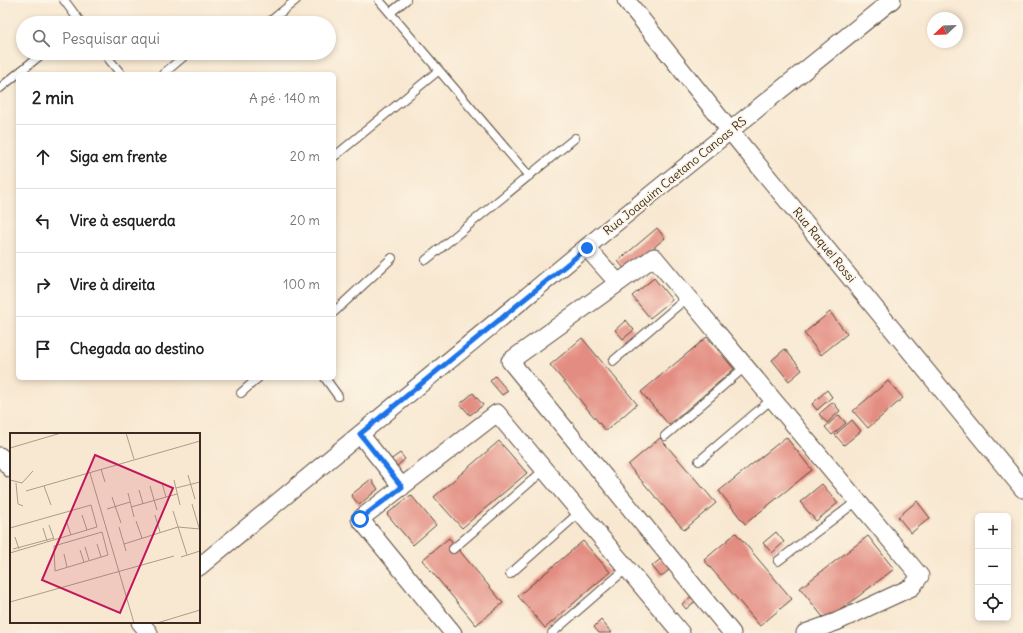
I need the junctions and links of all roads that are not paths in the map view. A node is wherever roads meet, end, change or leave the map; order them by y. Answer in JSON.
{"nodes":[{"id":1,"x":64,"y":0,"type":"edge"},
{"id":2,"x":296,"y":0,"type":"edge"},
{"id":3,"x":379,"y":0,"type":"edge"},
{"id":4,"x":406,"y":0,"type":"edge"},
{"id":5,"x":626,"y":0,"type":"edge"},
{"id":6,"x":892,"y":0,"type":"edge"},
{"id":7,"x":390,"y":13,"type":"junction"},
{"id":8,"x":75,"y":16,"type":"edge"},
{"id":9,"x":277,"y":16,"type":"edge"},
{"id":10,"x":34,"y":60,"type":"edge"},
{"id":11,"x":110,"y":60,"type":"edge"},
{"id":12,"x":180,"y":60,"type":"edge"},
{"id":13,"x":438,"y":71,"type":"junction"},
{"id":14,"x":20,"y":72,"type":"edge"},
{"id":15,"x":119,"y":72,"type":"edge"},
{"id":16,"x":165,"y":72,"type":"edge"},
{"id":17,"x":16,"y":75,"type":"edge"},
{"id":18,"x":0,"y":88,"type":"edge"},
{"id":19,"x":731,"y":132,"type":"junction"},
{"id":20,"x":575,"y":138,"type":"dead end"},
{"id":21,"x":336,"y":155,"type":"edge"},
{"id":22,"x":529,"y":176,"type":"junction"},
{"id":23,"x":587,"y":248,"type":"junction"},
{"id":24,"x":392,"y":258,"type":"dead end"},
{"id":25,"x":426,"y":260,"type":"dead end"},
{"id":26,"x":618,"y":283,"type":"junction"},
{"id":27,"x":688,"y":297,"type":"junction"},
{"id":28,"x":336,"y":310,"type":"edge"},
{"id":29,"x":612,"y":361,"type":"dead end"},
{"id":30,"x":746,"y":366,"type":"junction"},
{"id":31,"x":256,"y":380,"type":"edge"},
{"id":32,"x":326,"y":380,"type":"edge"},
{"id":33,"x":241,"y":393,"type":"dead end"},
{"id":34,"x":338,"y":396,"type":"dead end"},
{"id":35,"x":772,"y":399,"type":"junction"},
{"id":36,"x":360,"y":434,"type":"junction"},
{"id":37,"x":665,"y":436,"type":"dead end"},
{"id":38,"x":0,"y":456,"type":"edge"},
{"id":39,"x":699,"y":461,"type":"dead end"},
{"id":40,"x":10,"y":468,"type":"edge"},
{"id":41,"x":544,"y":470,"type":"junction"},
{"id":42,"x":402,"y":487,"type":"junction"},
{"id":43,"x":1023,"y":489,"type":"edge"},
{"id":44,"x":857,"y":501,"type":"junction"},
{"id":45,"x":580,"y":512,"type":"junction"},
{"id":46,"x":453,"y":549,"type":"dead end"},
{"id":47,"x":778,"y":562,"type":"dead end"},
{"id":48,"x":200,"y":566,"type":"edge"},
{"id":49,"x":627,"y":568,"type":"junction"},
{"id":50,"x":510,"y":574,"type":"dead end"},
{"id":51,"x":141,"y":623,"type":"edge"},
{"id":52,"x":149,"y":633,"type":"edge"},
{"id":53,"x":452,"y":633,"type":"edge"},
{"id":54,"x":552,"y":633,"type":"edge"},
{"id":55,"x":681,"y":633,"type":"edge"},
{"id":56,"x":732,"y":633,"type":"edge"},
{"id":57,"x":804,"y":633,"type":"edge"}],
"edges":[{"from":1,"to":8,"type":"lane"},
{"from":2,"to":9,"type":"lane"},
{"from":3,"to":7,"type":"lane"},
{"from":4,"to":7,"type":"lane"},
{"from":5,"to":19,"type":"street","name":"Rua Raquel Rossi"},
{"from":6,"to":19,"type":"street","name":"Rua Joaquim Caetano Canoas RS"},
{"from":7,"to":13,"type":"lane"},
{"from":10,"to":14,"type":"lane"},
{"from":11,"to":15,"type":"lane"},
{"from":12,"to":16,"type":"lane"},
{"from":13,"to":21,"type":"lane"},
{"from":13,"to":22,"type":"lane"},
{"from":17,"to":18,"type":"lane"},
{"from":19,"to":23,"type":"street","name":"Rua Joaquim Caetano Canoas RS"},
{"from":19,"to":43,"type":"street","name":"Rua Raquel Rossi"},
{"from":20,"to":22,"type":"lane"},
{"from":22,"to":25,"type":"lane"},
{"from":23,"to":26,"type":"street"},
{"from":23,"to":36,"type":"street","name":"Rua Joaquim Caetano Canoas RS"},
{"from":24,"to":28,"type":"lane"},
{"from":26,"to":27,"type":"street"},
{"from":26,"to":56,"type":"street"},
{"from":27,"to":29,"type":"lane"},
{"from":27,"to":30,"type":"street"},
{"from":30,"to":35,"type":"street"},
{"from":30,"to":37,"type":"lane"},
{"from":31,"to":33,"type":"lane"},
{"from":32,"to":34,"type":"lane"},
{"from":35,"to":39,"type":"lane"},
{"from":35,"to":44,"type":"street"},
{"from":36,"to":42,"type":"street"},
{"from":36,"to":48,"type":"street","name":"Rua Joaquim Caetano Canoas RS"},
{"from":38,"to":40,"type":"street"},
{"from":41,"to":42,"type":"street"},
{"from":41,"to":45,"type":"street"},
{"from":41,"to":46,"type":"lane"},
{"from":42,"to":53,"type":"street"},
{"from":44,"to":47,"type":"lane"},
{"from":44,"to":57,"type":"street"},
{"from":45,"to":49,"type":"street"},
{"from":45,"to":50,"type":"lane"},
{"from":49,"to":54,"type":"lane"},
{"from":49,"to":55,"type":"street"},
{"from":51,"to":52,"type":"street"}]}
